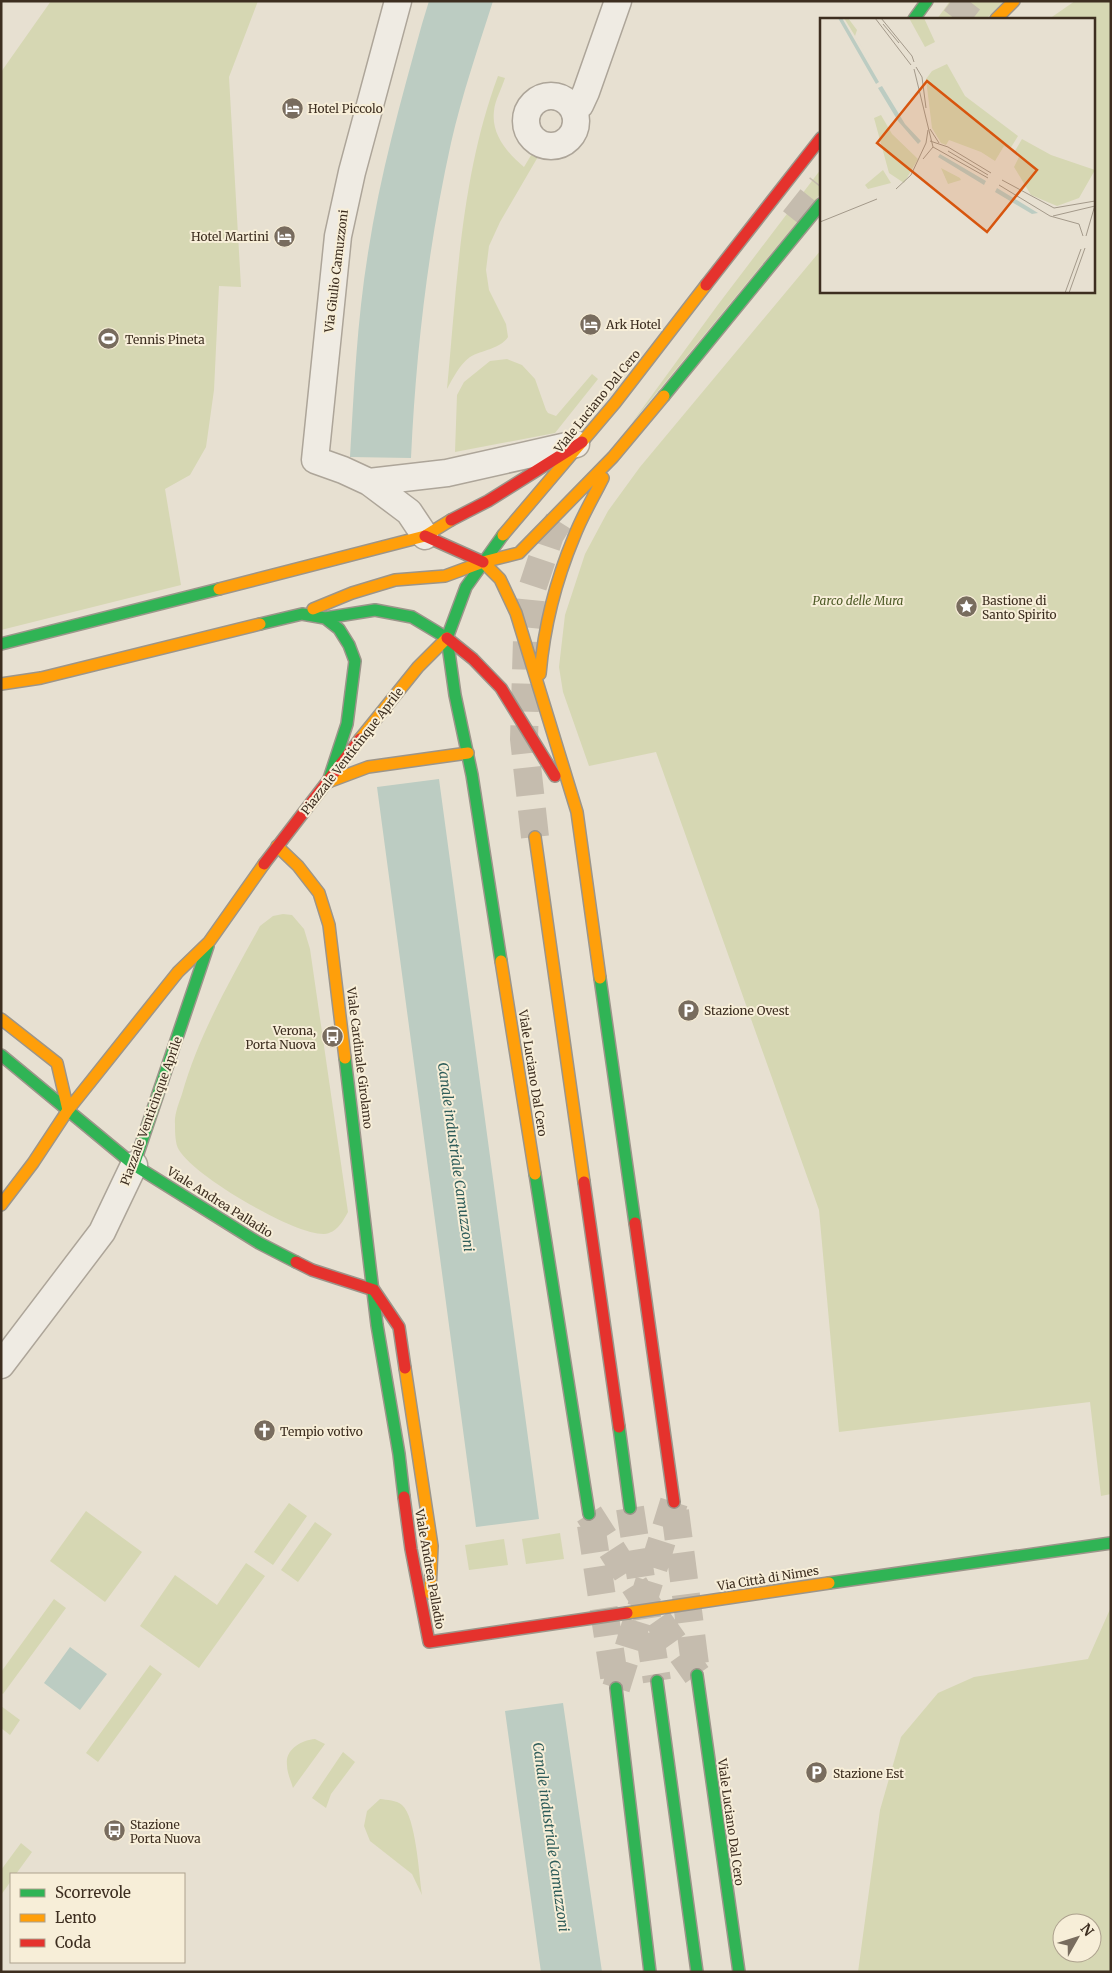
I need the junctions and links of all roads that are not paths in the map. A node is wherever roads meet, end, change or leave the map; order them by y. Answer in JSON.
{"nodes":[{"id":1,"x":398,"y":1,"type":"edge"},
{"id":2,"x":618,"y":1,"type":"edge"},
{"id":3,"x":927,"y":1,"type":"edge"},
{"id":4,"x":1014,"y":1,"type":"edge"},
{"id":5,"x":915,"y":18,"type":"edge"},
{"id":6,"x":997,"y":18,"type":"edge"},
{"id":7,"x":574,"y":110,"type":"dead end"},
{"id":8,"x":820,"y":139,"type":"edge"},
{"id":9,"x":820,"y":205,"type":"edge"},
{"id":10,"x":582,"y":442,"type":"junction"},
{"id":11,"x":613,"y":457,"type":"junction"},
{"id":12,"x":369,"y":482,"type":"junction"},
{"id":13,"x":425,"y":536,"type":"junction"},
{"id":14,"x":484,"y":562,"type":"junction"},
{"id":15,"x":302,"y":614,"type":"junction"},
{"id":16,"x":325,"y":618,"type":"junction"},
{"id":17,"x":447,"y":638,"type":"junction"},
{"id":18,"x":1,"y":644,"type":"edge"},
{"id":19,"x":1,"y":684,"type":"edge"},
{"id":20,"x":539,"y":688,"type":"junction"},
{"id":21,"x":468,"y":753,"type":"junction"},
{"id":22,"x":328,"y":782,"type":"junction"},
{"id":23,"x":577,"y":812,"type":"junction"},
{"id":24,"x":535,"y":837,"type":"tunnel mouth"},
{"id":25,"x":277,"y":846,"type":"junction"},
{"id":26,"x":209,"y":942,"type":"junction"},
{"id":27,"x":1,"y":1019,"type":"edge"},
{"id":28,"x":1,"y":1055,"type":"edge"},
{"id":29,"x":68,"y":1110,"type":"junction"},
{"id":30,"x":134,"y":1165,"type":"junction"},
{"id":31,"x":1,"y":1205,"type":"edge"},
{"id":32,"x":374,"y":1290,"type":"junction"},
{"id":33,"x":1,"y":1365,"type":"edge"},
{"id":34,"x":674,"y":1502,"type":"tunnel mouth"},
{"id":35,"x":630,"y":1508,"type":"tunnel mouth"},
{"id":36,"x":589,"y":1514,"type":"tunnel mouth"},
{"id":37,"x":1111,"y":1543,"type":"edge"},
{"id":38,"x":429,"y":1642,"type":"junction"},
{"id":39,"x":697,"y":1675,"type":"tunnel mouth"},
{"id":40,"x":657,"y":1681,"type":"tunnel mouth"},
{"id":41,"x":616,"y":1688,"type":"tunnel mouth"},
{"id":42,"x":650,"y":1972,"type":"edge"},
{"id":43,"x":697,"y":1972,"type":"edge"},
{"id":44,"x":739,"y":1972,"type":"edge"}],
"edges":[{"from":1,"to":12,"type":"street","name":"Via Giulio Camuzzoni"},
{"from":2,"to":7,"type":"street"},
{"from":3,"to":5,"type":"main road"},
{"from":4,"to":6,"type":"main road"},
{"from":8,"to":10,"type":"main road","name":"Viale Luciano Dal Cero"},
{"from":9,"to":11,"type":"main road"},
{"from":10,"to":12,"type":"street"},
{"from":10,"to":13,"type":"main road"},
{"from":10,"to":14,"type":"main road","name":"Viale Luciano Dal Cero"},
{"from":11,"to":14,"type":"main road"},
{"from":11,"to":20,"type":"main road"},
{"from":12,"to":13,"type":"street","name":"Via Giulio Camuzzoni"},
{"from":13,"to":14,"type":"main road"},
{"from":13,"to":18,"type":"main road"},
{"from":14,"to":15,"type":"main road"},
{"from":14,"to":17,"type":"main road","name":"Viale Luciano Dal Cero"},
{"from":14,"to":20,"type":"main road"},
{"from":15,"to":16,"type":"main road"},
{"from":15,"to":19,"type":"main road"},
{"from":16,"to":17,"type":"main road"},
{"from":16,"to":22,"type":"main road"},
{"from":17,"to":21,"type":"main road","name":"Viale Luciano Dal Cero"},
{"from":17,"to":22,"type":"main road","name":"Piazzale Venticinque Aprile"},
{"from":17,"to":23,"type":"main road"},
{"from":20,"to":23,"type":"main road"},
{"from":21,"to":22,"type":"main road"},
{"from":21,"to":36,"type":"main road","name":"Viale Luciano Dal Cero"},
{"from":22,"to":25,"type":"main road","name":"Piazzale Venticinque Aprile"},
{"from":23,"to":34,"type":"main road"},
{"from":24,"to":35,"type":"main road"},
{"from":25,"to":26,"type":"main road","name":"Piazzale Venticinque Aprile"},
{"from":25,"to":32,"type":"main road","name":"Viale Cardinale Girolamo"},
{"from":26,"to":29,"type":"main road","name":"Piazzale Venticinque Aprile"},
{"from":26,"to":30,"type":"main road","name":"Piazzale Venticinque Aprile"},
{"from":27,"to":29,"type":"main road"},
{"from":28,"to":29,"type":"main road","name":"Viale Andrea Palladio"},
{"from":29,"to":30,"type":"main road","name":"Viale Andrea Palladio"},
{"from":29,"to":31,"type":"main road","name":"Piazzale Venticinque Aprile"},
{"from":30,"to":32,"type":"main road","name":"Viale Andrea Palladio"},
{"from":30,"to":33,"type":"street","name":"Piazzale Venticinque Aprile"},
{"from":32,"to":38,"type":"main road","name":"Viale Andrea Palladio"},
{"from":32,"to":38,"type":"main road","name":"Viale Andrea Palladio"},
{"from":37,"to":38,"type":"main road","name":"Via Città di Nimes"},
{"from":39,"to":44,"type":"main road","name":"Viale Luciano Dal Cero"},
{"from":40,"to":43,"type":"main road"},
{"from":41,"to":42,"type":"main road"}]}
